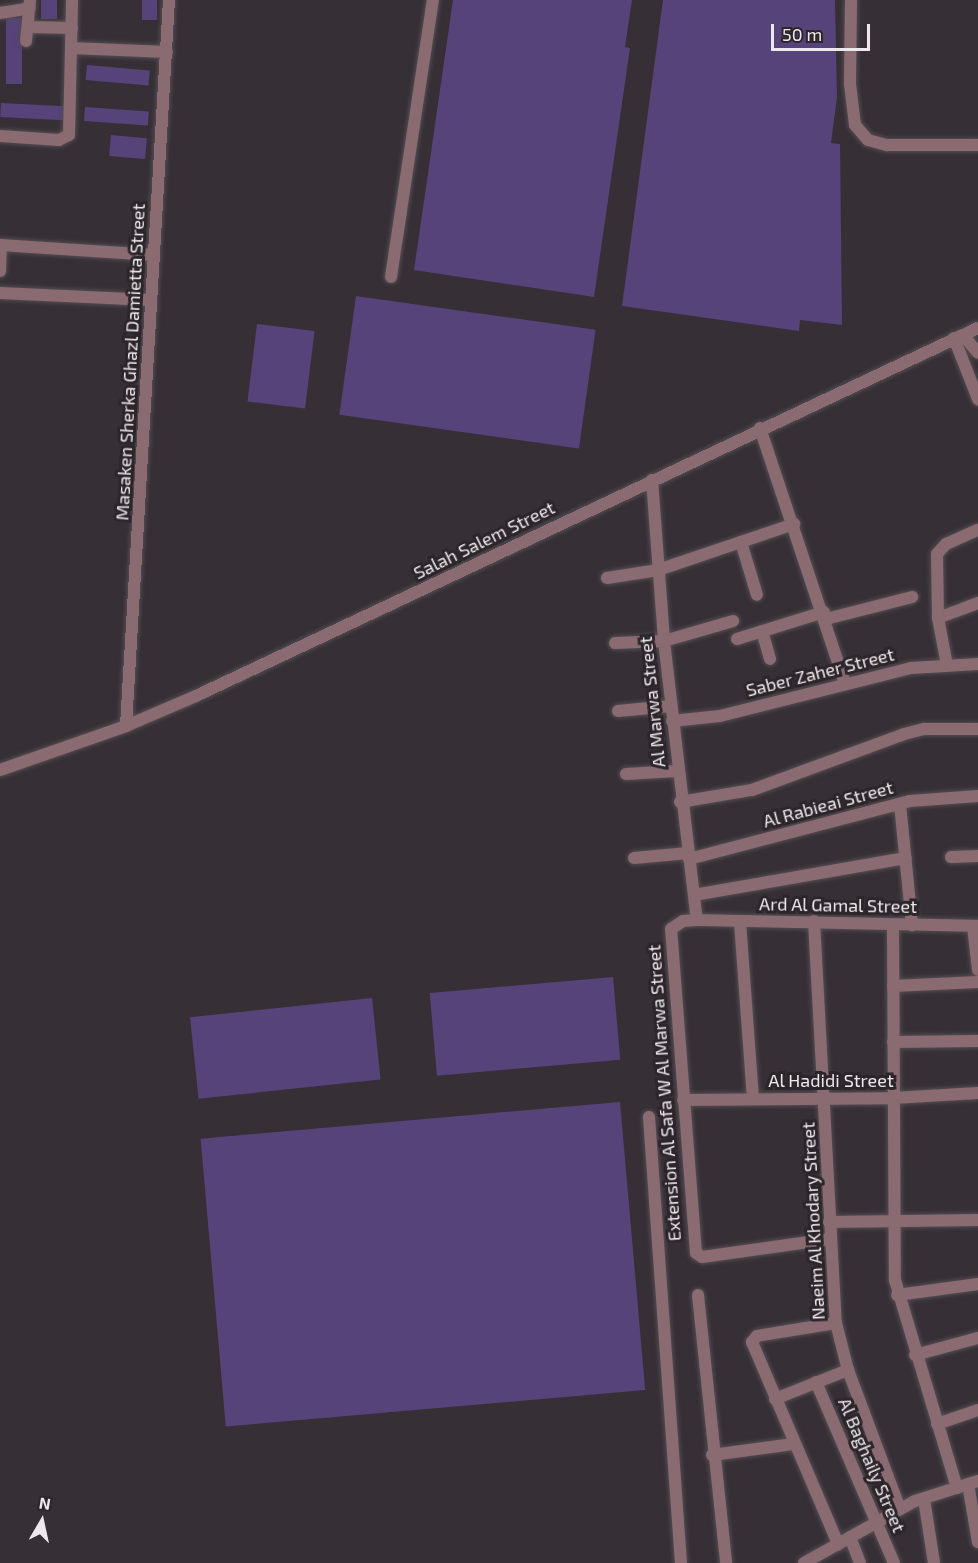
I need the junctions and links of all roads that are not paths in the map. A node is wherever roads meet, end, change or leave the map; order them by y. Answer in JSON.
{"nodes":[{"id":1,"x":72,"y":0,"type":"edge"},
{"id":2,"x":169,"y":0,"type":"edge"},
{"id":3,"x":433,"y":0,"type":"edge"},
{"id":4,"x":851,"y":0,"type":"edge"},
{"id":5,"x":30,"y":4,"type":"edge"},
{"id":6,"x":0,"y":13,"type":"edge"},
{"id":7,"x":27,"y":27,"type":"junction"},
{"id":8,"x":72,"y":28,"type":"junction"},
{"id":9,"x":26,"y":41,"type":"dead end"},
{"id":10,"x":71,"y":48,"type":"junction"},
{"id":11,"x":167,"y":52,"type":"junction"},
{"id":12,"x":0,"y":136,"type":"edge"},
{"id":13,"x":978,"y":146,"type":"edge"},
{"id":14,"x":1,"y":245,"type":"edge"},
{"id":15,"x":154,"y":255,"type":"junction"},
{"id":16,"x":0,"y":270,"type":"edge"},
{"id":17,"x":391,"y":277,"type":"dead end"},
{"id":18,"x":0,"y":293,"type":"edge"},
{"id":19,"x":151,"y":300,"type":"junction"},
{"id":20,"x":978,"y":328,"type":"edge"},
{"id":21,"x":959,"y":337,"type":"junction"},
{"id":22,"x":978,"y":353,"type":"edge"},
{"id":23,"x":978,"y":399,"type":"edge"},
{"id":24,"x":760,"y":428,"type":"junction"},
{"id":25,"x":652,"y":480,"type":"junction"},
{"id":26,"x":794,"y":524,"type":"junction"},
{"id":27,"x":978,"y":530,"type":"edge"},
{"id":28,"x":741,"y":542,"type":"junction"},
{"id":29,"x":658,"y":570,"type":"junction"},
{"id":30,"x":607,"y":578,"type":"dead end"},
{"id":31,"x":757,"y":595,"type":"dead end"},
{"id":32,"x":912,"y":597,"type":"dead end"},
{"id":33,"x":978,"y":603,"type":"edge"},
{"id":34,"x":825,"y":615,"type":"junction"},
{"id":35,"x":938,"y":618,"type":"junction"},
{"id":36,"x":734,"y":621,"type":"dead end"},
{"id":37,"x":762,"y":631,"type":"junction"},
{"id":38,"x":737,"y":639,"type":"dead end"},
{"id":39,"x":664,"y":641,"type":"junction"},
{"id":40,"x":615,"y":643,"type":"dead end"},
{"id":41,"x":770,"y":659,"type":"dead end"},
{"id":42,"x":978,"y":664,"type":"edge"},
{"id":43,"x":947,"y":665,"type":"junction"},
{"id":44,"x":845,"y":683,"type":"junction"},
{"id":45,"x":671,"y":706,"type":"junction"},
{"id":46,"x":618,"y":711,"type":"dead end"},
{"id":47,"x":672,"y":721,"type":"junction"},
{"id":48,"x":126,"y":726,"type":"junction"},
{"id":49,"x":978,"y":729,"type":"edge"},
{"id":50,"x":0,"y":770,"type":"edge"},
{"id":51,"x":677,"y":771,"type":"junction"},
{"id":52,"x":626,"y":774,"type":"dead end"},
{"id":53,"x":978,"y":796,"type":"edge"},
{"id":54,"x":680,"y":802,"type":"junction"},
{"id":55,"x":900,"y":804,"type":"junction"},
{"id":56,"x":689,"y":856,"type":"junction"},
{"id":57,"x":951,"y":856,"type":"dead end"},
{"id":58,"x":978,"y":856,"type":"edge"},
{"id":59,"x":634,"y":858,"type":"dead end"},
{"id":60,"x":906,"y":858,"type":"junction"},
{"id":61,"x":694,"y":895,"type":"junction"},
{"id":62,"x":697,"y":920,"type":"junction"},
{"id":63,"x":814,"y":921,"type":"junction"},
{"id":64,"x":740,"y":922,"type":"junction"},
{"id":65,"x":893,"y":925,"type":"junction"},
{"id":66,"x":912,"y":925,"type":"junction"},
{"id":67,"x":975,"y":926,"type":"edge"},
{"id":68,"x":978,"y":962,"type":"edge"},
{"id":69,"x":978,"y":970,"type":"edge"},
{"id":70,"x":978,"y":982,"type":"edge"},
{"id":71,"x":893,"y":986,"type":"junction"},
{"id":72,"x":978,"y":1041,"type":"edge"},
{"id":73,"x":893,"y":1042,"type":"junction"},
{"id":74,"x":978,"y":1093,"type":"edge"},
{"id":75,"x":823,"y":1096,"type":"junction"},
{"id":76,"x":753,"y":1098,"type":"junction"},
{"id":77,"x":893,"y":1098,"type":"junction"},
{"id":78,"x":683,"y":1100,"type":"junction"},
{"id":79,"x":649,"y":1117,"type":"dead end"},
{"id":80,"x":978,"y":1220,"type":"edge"},
{"id":81,"x":893,"y":1221,"type":"junction"},
{"id":82,"x":829,"y":1222,"type":"junction"},
{"id":83,"x":830,"y":1239,"type":"junction"},
{"id":84,"x":978,"y":1284,"type":"edge"},
{"id":85,"x":698,"y":1295,"type":"dead end"},
{"id":86,"x":897,"y":1295,"type":"junction"},
{"id":87,"x":836,"y":1323,"type":"junction"},
{"id":88,"x":978,"y":1338,"type":"edge"},
{"id":89,"x":915,"y":1355,"type":"junction"},
{"id":90,"x":848,"y":1370,"type":"junction"},
{"id":91,"x":816,"y":1382,"type":"junction"},
{"id":92,"x":775,"y":1399,"type":"junction"},
{"id":93,"x":978,"y":1410,"type":"edge"},
{"id":94,"x":937,"y":1424,"type":"junction"},
{"id":95,"x":793,"y":1444,"type":"junction"},
{"id":96,"x":712,"y":1455,"type":"junction"},
{"id":97,"x":967,"y":1484,"type":"edge"},
{"id":98,"x":924,"y":1498,"type":"junction"},
{"id":99,"x":900,"y":1509,"type":"junction"},
{"id":100,"x":876,"y":1522,"type":"junction"},
{"id":101,"x":850,"y":1537,"type":"junction"},
{"id":102,"x":978,"y":1542,"type":"edge"},
{"id":103,"x":838,"y":1544,"type":"junction"},
{"id":104,"x":825,"y":1558,"type":"edge"},
{"id":105,"x":681,"y":1563,"type":"edge"},
{"id":106,"x":726,"y":1563,"type":"edge"},
{"id":107,"x":804,"y":1563,"type":"edge"},
{"id":108,"x":860,"y":1563,"type":"edge"},
{"id":109,"x":894,"y":1563,"type":"edge"},
{"id":110,"x":934,"y":1563,"type":"edge"}],
"edges":[{"from":1,"to":8,"type":"street"},
{"from":2,"to":11,"type":"street","name":"Masaken Sherka Ghazl Damietta Street"},
{"from":3,"to":17,"type":"street"},
{"from":4,"to":13,"type":"street"},
{"from":5,"to":6,"type":"street"},
{"from":5,"to":7,"type":"street"},
{"from":7,"to":8,"type":"street"},
{"from":7,"to":9,"type":"street"},
{"from":8,"to":10,"type":"street"},
{"from":10,"to":11,"type":"street"},
{"from":10,"to":12,"type":"street"},
{"from":11,"to":15,"type":"street","name":"Masaken Sherka Ghazl Damietta Street"},
{"from":14,"to":15,"type":"street"},
{"from":14,"to":16,"type":"street"},
{"from":15,"to":19,"type":"street","name":"Masaken Sherka Ghazl Damietta Street"},
{"from":18,"to":19,"type":"street"},
{"from":19,"to":48,"type":"street","name":"Masaken Sherka Ghazl Damietta Street"},
{"from":20,"to":21,"type":"street","name":"Salah Salem Street"},
{"from":21,"to":22,"type":"street"},
{"from":21,"to":23,"type":"street"},
{"from":21,"to":24,"type":"street","name":"Salah Salem Street"},
{"from":24,"to":25,"type":"street","name":"Salah Salem Street"},
{"from":24,"to":26,"type":"street"},
{"from":25,"to":29,"type":"street","name":"Al Marwa Street"},
{"from":25,"to":48,"type":"street","name":"Salah Salem Street"},
{"from":26,"to":28,"type":"street"},
{"from":26,"to":34,"type":"street"},
{"from":27,"to":35,"type":"street"},
{"from":28,"to":29,"type":"street"},
{"from":28,"to":31,"type":"street"},
{"from":29,"to":30,"type":"street"},
{"from":29,"to":39,"type":"street","name":"Al Marwa Street"},
{"from":32,"to":34,"type":"street"},
{"from":33,"to":35,"type":"street"},
{"from":34,"to":37,"type":"street"},
{"from":34,"to":44,"type":"street"},
{"from":35,"to":43,"type":"street"},
{"from":36,"to":39,"type":"street"},
{"from":37,"to":38,"type":"street"},
{"from":37,"to":41,"type":"street"},
{"from":39,"to":40,"type":"street"},
{"from":39,"to":45,"type":"street","name":"Al Marwa Street"},
{"from":42,"to":43,"type":"street","name":"Saber Zaher Street"},
{"from":43,"to":44,"type":"street","name":"Saber Zaher Street"},
{"from":44,"to":47,"type":"street","name":"Saber Zaher Street"},
{"from":45,"to":46,"type":"street"},
{"from":45,"to":47,"type":"street","name":"Al Marwa Street"},
{"from":47,"to":51,"type":"street","name":"Al Marwa Street"},
{"from":48,"to":50,"type":"street","name":"Salah Salem Street"},
{"from":49,"to":54,"type":"street"},
{"from":51,"to":52,"type":"street"},
{"from":51,"to":54,"type":"street","name":"Al Marwa Street"},
{"from":53,"to":55,"type":"street","name":"Al Rabieai Street"},
{"from":54,"to":56,"type":"street","name":"Al Marwa Street"},
{"from":55,"to":56,"type":"street","name":"Al Rabieai Street"},
{"from":55,"to":60,"type":"street"},
{"from":56,"to":59,"type":"street","name":"Al Rabieai Street"},
{"from":56,"to":61,"type":"street","name":"Al Marwa Street"},
{"from":57,"to":58,"type":"street"},
{"from":60,"to":61,"type":"street"},
{"from":60,"to":66,"type":"street"},
{"from":61,"to":62,"type":"street","name":"Al Marwa Street"},
{"from":62,"to":64,"type":"street","name":"Ard Al Gamal Street"},
{"from":62,"to":78,"type":"street","name":"Extension Al Safa W Al Marwa Street"},
{"from":63,"to":64,"type":"street","name":"Ard Al Gamal Street"},
{"from":63,"to":65,"type":"street","name":"Ard Al Gamal Street"},
{"from":63,"to":75,"type":"street","name":"Naeim Al Khodary Street"},
{"from":64,"to":76,"type":"street"},
{"from":65,"to":66,"type":"street","name":"Ard Al Gamal Street"},
{"from":65,"to":71,"type":"street"},
{"from":66,"to":67,"type":"street","name":"Ard Al Gamal Street"},
{"from":67,"to":68,"type":"street"},
{"from":68,"to":69,"type":"street"},
{"from":70,"to":71,"type":"street"},
{"from":71,"to":73,"type":"street"},
{"from":72,"to":73,"type":"street"},
{"from":73,"to":77,"type":"street"},
{"from":74,"to":77,"type":"street","name":"Al Hadidi Street"},
{"from":75,"to":76,"type":"street","name":"Al Hadidi Street"},
{"from":75,"to":77,"type":"street","name":"Al Hadidi Street"},
{"from":75,"to":82,"type":"street","name":"Naeim Al Khodary Street"},
{"from":76,"to":78,"type":"street","name":"Al Hadidi Street"},
{"from":77,"to":81,"type":"street"},
{"from":78,"to":83,"type":"street","name":"Extension Al Safa W Al Marwa Street"},
{"from":79,"to":105,"type":"street"},
{"from":80,"to":81,"type":"street"},
{"from":81,"to":82,"type":"street"},
{"from":81,"to":86,"type":"street"},
{"from":82,"to":83,"type":"street","name":"Naeim Al Khodary Street"},
{"from":83,"to":87,"type":"street","name":"Naeim Al Khodary Street"},
{"from":84,"to":86,"type":"street"},
{"from":85,"to":96,"type":"street"},
{"from":86,"to":89,"type":"street"},
{"from":87,"to":90,"type":"street","name":"Naeim Al Khodary Street"},
{"from":87,"to":92,"type":"street"},
{"from":88,"to":89,"type":"street"},
{"from":89,"to":94,"type":"street"},
{"from":90,"to":91,"type":"street"},
{"from":90,"to":99,"type":"street","name":"Naeim Al Khodary Street"},
{"from":91,"to":92,"type":"street"},
{"from":91,"to":100,"type":"street","name":"Al Baghaily Street"},
{"from":92,"to":95,"type":"street"},
{"from":93,"to":94,"type":"street"},
{"from":94,"to":97,"type":"street"},
{"from":95,"to":96,"type":"street"},
{"from":95,"to":103,"type":"street"},
{"from":96,"to":106,"type":"street"},
{"from":97,"to":98,"type":"street"},
{"from":97,"to":102,"type":"street"},
{"from":98,"to":99,"type":"street"},
{"from":98,"to":110,"type":"street"},
{"from":99,"to":100,"type":"street"},
{"from":100,"to":101,"type":"street"},
{"from":100,"to":109,"type":"street","name":"Al Baghaily Street"},
{"from":101,"to":103,"type":"street"},
{"from":101,"to":108,"type":"street"},
{"from":103,"to":104,"type":"street"},
{"from":104,"to":107,"type":"street"}]}
